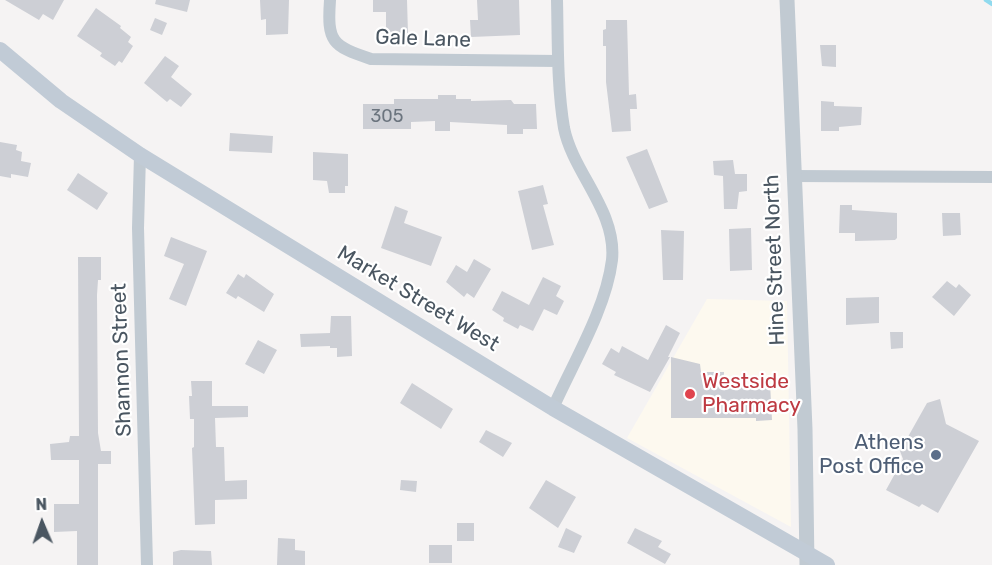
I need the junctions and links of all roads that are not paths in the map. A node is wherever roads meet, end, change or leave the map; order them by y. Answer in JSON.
{"nodes":[{"id":1,"x":330,"y":0,"type":"edge"},
{"id":2,"x":557,"y":0,"type":"edge"},
{"id":3,"x":787,"y":0,"type":"edge"},
{"id":4,"x":0,"y":50,"type":"edge"},
{"id":5,"x":558,"y":61,"type":"junction"},
{"id":6,"x":140,"y":155,"type":"junction"},
{"id":7,"x":793,"y":176,"type":"junction"},
{"id":8,"x":992,"y":177,"type":"edge"},
{"id":9,"x":553,"y":408,"type":"junction"},
{"id":10,"x":807,"y":560,"type":"edge"},
{"id":11,"x":147,"y":565,"type":"edge"},
{"id":12,"x":826,"y":565,"type":"edge"}],
"edges":[{"from":1,"to":5,"type":"street","name":"Gale Lane"},
{"from":2,"to":5,"type":"street"},
{"from":3,"to":7,"type":"street","name":"Hine Street North"},
{"from":4,"to":6,"type":"main road","name":"Market Street West"},
{"from":5,"to":9,"type":"street"},
{"from":6,"to":9,"type":"main road","name":"Market Street West"},
{"from":6,"to":11,"type":"street","name":"Shannon Street"},
{"from":7,"to":8,"type":"street"},
{"from":7,"to":10,"type":"street","name":"Hine Street North"},
{"from":9,"to":10,"type":"main road","name":"Market Street West"},
{"from":10,"to":12,"type":"main road","name":"Market Street West"}]}
